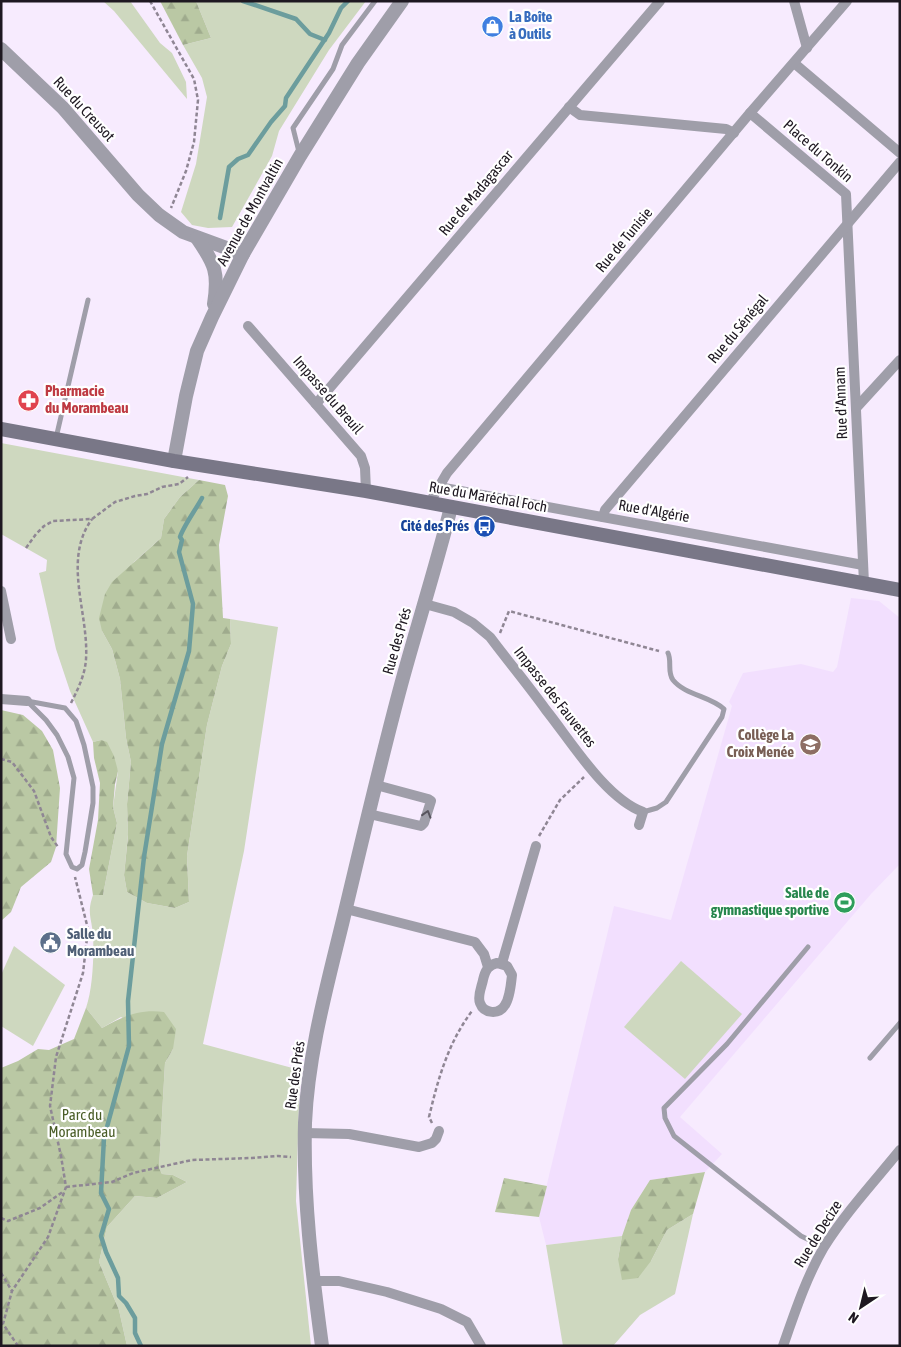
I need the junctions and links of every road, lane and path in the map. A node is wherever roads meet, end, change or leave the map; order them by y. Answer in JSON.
{"nodes":[{"id":1,"x":150,"y":1,"type":"edge"},
{"id":2,"x":375,"y":1,"type":"edge"},
{"id":3,"x":402,"y":1,"type":"edge"},
{"id":4,"x":660,"y":1,"type":"edge"},
{"id":5,"x":794,"y":1,"type":"edge"},
{"id":6,"x":847,"y":1,"type":"edge"},
{"id":7,"x":807,"y":48,"type":"junction"},
{"id":8,"x":1,"y":49,"type":"edge"},
{"id":9,"x":794,"y":63,"type":"junction"},
{"id":10,"x":569,"y":107,"type":"junction"},
{"id":11,"x":750,"y":113,"type":"junction"},
{"id":12,"x":734,"y":133,"type":"junction"},
{"id":13,"x":900,"y":152,"type":"edge"},
{"id":14,"x":300,"y":156,"type":"junction"},
{"id":15,"x":900,"y":162,"type":"edge"},
{"id":16,"x":165,"y":220,"type":"junction"},
{"id":17,"x":848,"y":221,"type":"junction"},
{"id":18,"x":197,"y":238,"type":"junction"},
{"id":19,"x":243,"y":254,"type":"junction"},
{"id":20,"x":88,"y":300,"type":"dead end"},
{"id":21,"x":212,"y":317,"type":"junction"},
{"id":22,"x":248,"y":326,"type":"dead end"},
{"id":23,"x":900,"y":360,"type":"edge"},
{"id":24,"x":316,"y":404,"type":"junction"},
{"id":25,"x":856,"y":408,"type":"junction"},
{"id":26,"x":1,"y":429,"type":"edge"},
{"id":27,"x":56,"y":439,"type":"junction"},
{"id":28,"x":174,"y":461,"type":"junction"},
{"id":29,"x":191,"y":464,"type":"junction"},
{"id":30,"x":439,"y":487,"type":"junction"},
{"id":31,"x":366,"y":491,"type":"junction"},
{"id":32,"x":432,"y":504,"type":"junction"},
{"id":33,"x":451,"y":507,"type":"junction"},
{"id":34,"x":603,"y":517,"type":"junction"},
{"id":35,"x":92,"y":519,"type":"junction"},
{"id":36,"x":26,"y":548,"type":"dead end"},
{"id":37,"x":863,"y":565,"type":"junction"},
{"id":38,"x":864,"y":583,"type":"junction"},
{"id":39,"x":1,"y":591,"type":"edge"},
{"id":40,"x":897,"y":591,"type":"edge"},
{"id":41,"x":425,"y":604,"type":"junction"},
{"id":42,"x":11,"y":639,"type":"dead end"},
{"id":43,"x":492,"y":640,"type":"junction"},
{"id":44,"x":668,"y":653,"type":"joint"},
{"id":45,"x":1,"y":698,"type":"edge"},
{"id":46,"x":27,"y":702,"type":"junction"},
{"id":47,"x":65,"y":708,"type":"junction"},
{"id":48,"x":1,"y":759,"type":"edge"},
{"id":49,"x":592,"y":769,"type":"junction"},
{"id":50,"x":376,"y":785,"type":"junction"},
{"id":51,"x":643,"y":812,"type":"junction"},
{"id":52,"x":369,"y":814,"type":"junction"},
{"id":53,"x":639,"y":825,"type":"dead end"},
{"id":54,"x":536,"y":846,"type":"joint"},
{"id":55,"x":72,"y":867,"type":"junction"},
{"id":56,"x":346,"y":908,"type":"junction"},
{"id":57,"x":808,"y":946,"type":"dead end"},
{"id":58,"x":502,"y":963,"type":"junction"},
{"id":59,"x":488,"y":967,"type":"junction"},
{"id":60,"x":480,"y":1003,"type":"junction"},
{"id":61,"x":900,"y":1023,"type":"edge"},
{"id":62,"x":870,"y":1058,"type":"dead end"},
{"id":63,"x":439,"y":1131,"type":"joint"},
{"id":64,"x":305,"y":1133,"type":"junction"},
{"id":65,"x":900,"y":1150,"type":"edge"},
{"id":66,"x":305,"y":1160,"type":"junction"},
{"id":67,"x":66,"y":1186,"type":"junction"},
{"id":68,"x":64,"y":1191,"type":"junction"},
{"id":69,"x":1,"y":1218,"type":"edge"},
{"id":70,"x":824,"y":1247,"type":"junction"},
{"id":71,"x":1,"y":1273,"type":"edge"},
{"id":72,"x":314,"y":1281,"type":"junction"},
{"id":73,"x":12,"y":1291,"type":"junction"},
{"id":74,"x":18,"y":1346,"type":"edge"},
{"id":75,"x":322,"y":1346,"type":"edge"},
{"id":76,"x":481,"y":1346,"type":"edge"},
{"id":77,"x":783,"y":1346,"type":"edge"}],
"edges":[{"from":1,"to":16,"type":"path"},
{"from":2,"to":14,"type":"lane"},
{"from":3,"to":14,"type":"street","name":"Avenue de Montvaltin"},
{"from":4,"to":10,"type":"street","name":"Rue de Madagascar"},
{"from":5,"to":7,"type":"street"},
{"from":6,"to":7,"type":"street","name":"Rue de Tunisie"},
{"from":7,"to":9,"type":"street","name":"Rue de Tunisie"},
{"from":8,"to":16,"type":"street","name":"Rue du Creusot"},
{"from":9,"to":11,"type":"street","name":"Rue de Tunisie"},
{"from":9,"to":13,"type":"street"},
{"from":10,"to":12,"type":"street"},
{"from":10,"to":24,"type":"street","name":"Rue de Madagascar"},
{"from":11,"to":12,"type":"street","name":"Rue de Tunisie"},
{"from":11,"to":17,"type":"street","name":"Place du Tonkin"},
{"from":12,"to":30,"type":"street","name":"Rue de Tunisie"},
{"from":14,"to":19,"type":"street","name":"Avenue de Montvaltin"},
{"from":15,"to":17,"type":"street","name":"Rue du Sénégal"},
{"from":16,"to":18,"type":"street","name":"Rue du Creusot"},
{"from":17,"to":25,"type":"street","name":"Rue d'Annam"},
{"from":17,"to":34,"type":"street","name":"Rue du Sénégal"},
{"from":18,"to":19,"type":"street","name":"Rue du Creusot"},
{"from":18,"to":21,"type":"street"},
{"from":19,"to":21,"type":"street","name":"Avenue de Montvaltin"},
{"from":20,"to":27,"type":"lane"},
{"from":21,"to":28,"type":"street","name":"Avenue de Montvaltin"},
{"from":22,"to":24,"type":"street","name":"Impasse du Breuil"},
{"from":23,"to":25,"type":"street"},
{"from":24,"to":31,"type":"street","name":"Impasse du Breuil"},
{"from":25,"to":37,"type":"street","name":"Rue d'Annam"},
{"from":26,"to":27,"type":"main road","name":"Rue du Maréchal Foch"},
{"from":27,"to":28,"type":"main road","name":"Rue du Maréchal Foch"},
{"from":28,"to":29,"type":"main road","name":"Rue du Maréchal Foch"},
{"from":29,"to":31,"type":"main road","name":"Rue du Maréchal Foch"},
{"from":29,"to":35,"type":"path"},
{"from":30,"to":32,"type":"street","name":"Rue de Tunisie"},
{"from":30,"to":34,"type":"street","name":"Rue d'Algérie"},
{"from":31,"to":32,"type":"main road","name":"Rue du Maréchal Foch"},
{"from":32,"to":33,"type":"main road","name":"Rue du Maréchal Foch"},
{"from":33,"to":38,"type":"main road","name":"Rue du Maréchal Foch"},
{"from":33,"to":41,"type":"street","name":"Rue des Prés"},
{"from":34,"to":37,"type":"street","name":"Rue d'Algérie"},
{"from":35,"to":36,"type":"path"},
{"from":35,"to":47,"type":"path"},
{"from":37,"to":38,"type":"street","name":"Rue d'Annam"},
{"from":38,"to":40,"type":"main road","name":"Rue du Maréchal Foch"},
{"from":39,"to":42,"type":"street"},
{"from":41,"to":43,"type":"street","name":"Impasse des Fauvettes"},
{"from":41,"to":50,"type":"street","name":"Rue des Prés"},
{"from":43,"to":44,"type":"path"},
{"from":43,"to":49,"type":"street","name":"Impasse des Fauvettes"},
{"from":44,"to":51,"type":"lane"},
{"from":45,"to":46,"type":"street"},
{"from":46,"to":47,"type":"lane"},
{"from":46,"to":55,"type":"lane"},
{"from":47,"to":55,"type":"lane"},
{"from":48,"to":55,"type":"path"},
{"from":49,"to":51,"type":"street","name":"Impasse des Fauvettes"},
{"from":49,"to":54,"type":"path"},
{"from":50,"to":52,"type":"street","name":"Rue des Prés"},
{"from":52,"to":50,"type":"street","one_way":true},
{"from":51,"to":53,"type":"street"},
{"from":52,"to":56,"type":"street","name":"Rue des Prés"},
{"from":54,"to":58,"type":"street"},
{"from":55,"to":67,"type":"path"},
{"from":56,"to":59,"type":"street"},
{"from":56,"to":64,"type":"street","name":"Rue des Prés"},
{"from":57,"to":70,"type":"lane"},
{"from":58,"to":59,"type":"street"},
{"from":58,"to":60,"type":"street"},
{"from":59,"to":60,"type":"street"},
{"from":60,"to":63,"type":"path"},
{"from":61,"to":62,"type":"lane"},
{"from":63,"to":64,"type":"street"},
{"from":64,"to":66,"type":"street","name":"Rue des Prés"},
{"from":65,"to":70,"type":"street","name":"Rue de Decize"},
{"from":66,"to":67,"type":"path"},
{"from":66,"to":72,"type":"street","name":"Rue des Prés"},
{"from":67,"to":68,"type":"path"},
{"from":68,"to":69,"type":"path"},
{"from":68,"to":73,"type":"path"},
{"from":70,"to":77,"type":"street","name":"Rue de Decize"},
{"from":71,"to":73,"type":"path"},
{"from":72,"to":75,"type":"street","name":"Rue des Prés"},
{"from":72,"to":76,"type":"street"},
{"from":73,"to":74,"type":"path"}]}
